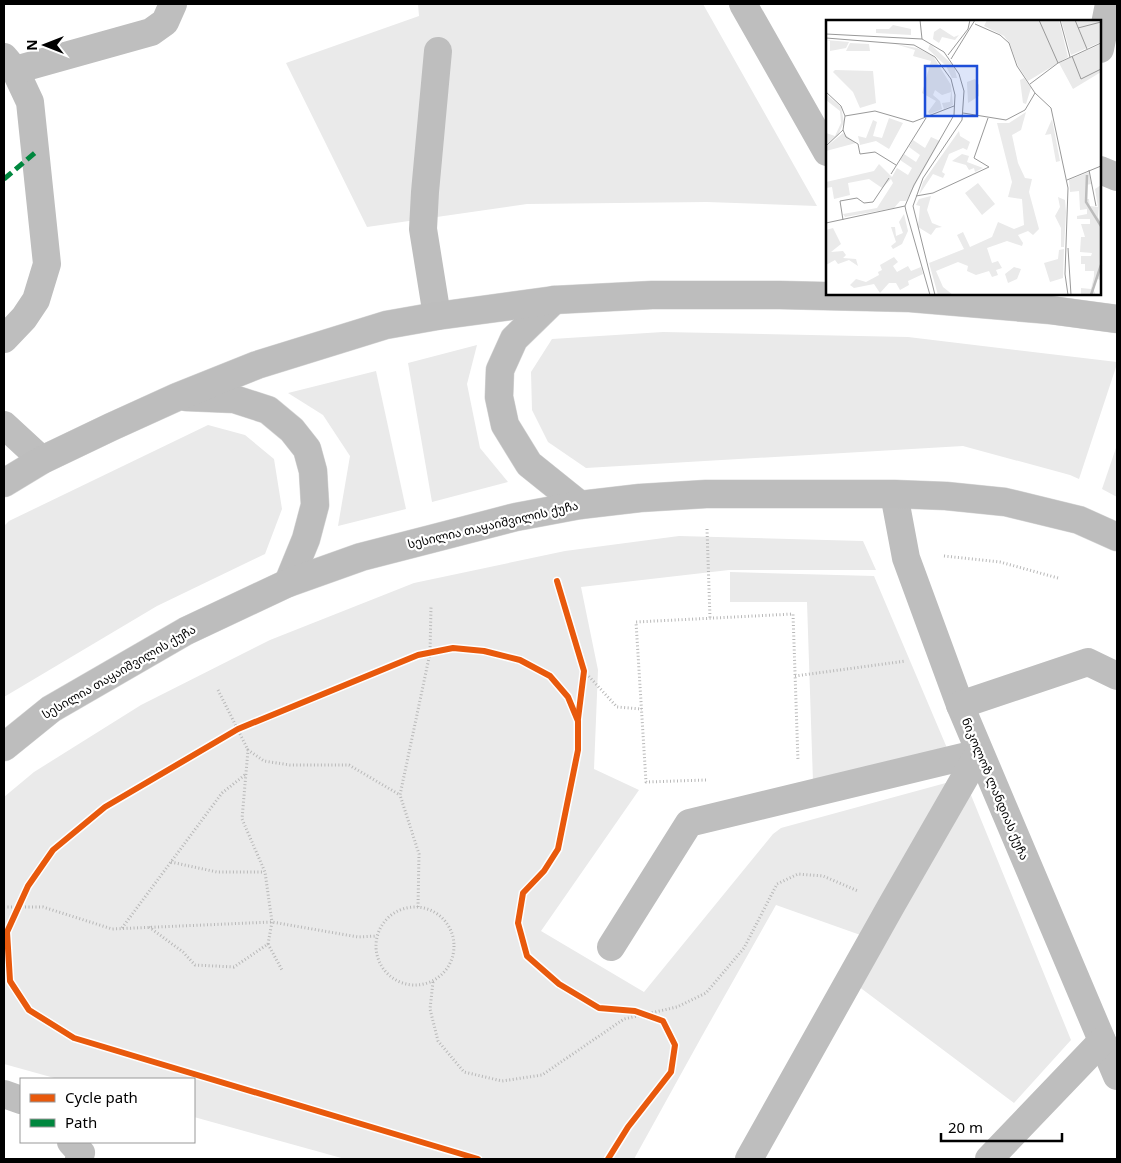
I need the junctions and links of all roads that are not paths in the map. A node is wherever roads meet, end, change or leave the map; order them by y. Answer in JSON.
{"nodes":[{"id":1,"x":173,"y":4,"type":"edge"},
{"id":2,"x":743,"y":4,"type":"edge"},
{"id":3,"x":1109,"y":4,"type":"edge"},
{"id":4,"x":1101,"y":43,"type":"edge"},
{"id":5,"x":438,"y":51,"type":"dead end"},
{"id":6,"x":10,"y":64,"type":"edge"},
{"id":7,"x":826,"y":150,"type":"edge"},
{"id":8,"x":1101,"y":170,"type":"edge"},
{"id":9,"x":1117,"y":177,"type":"edge"},
{"id":10,"x":826,"y":295,"type":"edge"},
{"id":11,"x":844,"y":295,"type":"edge"},
{"id":12,"x":908,"y":296,"type":"edge"},
{"id":13,"x":554,"y":300,"type":"junction"},
{"id":14,"x":1052,"y":302,"type":"edge"},
{"id":15,"x":437,"y":316,"type":"junction"},
{"id":16,"x":1117,"y":319,"type":"edge"},
{"id":17,"x":4,"y":339,"type":"edge"},
{"id":18,"x":177,"y":397,"type":"junction"},
{"id":19,"x":4,"y":425,"type":"edge"},
{"id":20,"x":42,"y":460,"type":"junction"},
{"id":21,"x":4,"y":483,"type":"edge"},
{"id":22,"x":894,"y":494,"type":"junction"},
{"id":23,"x":580,"y":505,"type":"junction"},
{"id":24,"x":1117,"y":537,"type":"edge"},
{"id":25,"x":288,"y":583,"type":"junction"},
{"id":26,"x":1117,"y":676,"type":"edge"},
{"id":27,"x":960,"y":705,"type":"junction"},
{"id":28,"x":4,"y":747,"type":"edge"},
{"id":29,"x":979,"y":753,"type":"junction"},
{"id":30,"x":611,"y":947,"type":"dead end"},
{"id":31,"x":1102,"y":1041,"type":"junction"},
{"id":32,"x":1117,"y":1076,"type":"edge"},
{"id":33,"x":4,"y":1094,"type":"edge"},
{"id":34,"x":20,"y":1100,"type":"edge"},
{"id":35,"x":72,"y":1143,"type":"edge"},
{"id":36,"x":79,"y":1159,"type":"edge"},
{"id":37,"x":749,"y":1159,"type":"edge"},
{"id":38,"x":989,"y":1159,"type":"edge"}],
"edges":[{"from":1,"to":6,"type":"street"},
{"from":2,"to":7,"type":"street"},
{"from":3,"to":4,"type":"street"},
{"from":5,"to":15,"type":"street"},
{"from":6,"to":17,"type":"street"},
{"from":8,"to":9,"type":"street"},
{"from":10,"to":13,"type":"main road"},
{"from":11,"to":12,"type":"main road"},
{"from":12,"to":14,"type":"main road"},
{"from":13,"to":15,"type":"main road"},
{"from":13,"to":23,"type":"main road"},
{"from":14,"to":16,"type":"main road"},
{"from":15,"to":18,"type":"main road"},
{"from":18,"to":20,"type":"main road"},
{"from":18,"to":25,"type":"main road"},
{"from":19,"to":20,"type":"street"},
{"from":20,"to":21,"type":"main road"},
{"from":22,"to":23,"type":"main road","name":"სესილია თაყაიშვილის ქუჩა"},
{"from":22,"to":24,"type":"main road","name":"სესილია თაყაიშვილის ქუჩა"},
{"from":22,"to":27,"type":"street","name":"ნიკოლოზ ლანდიას ქუჩა"},
{"from":23,"to":25,"type":"main road","name":"სესილია თაყაიშვილის ქუჩა"},
{"from":25,"to":28,"type":"main road","name":"სესილია თაყაიშვილის ქუჩა"},
{"from":26,"to":27,"type":"street"},
{"from":27,"to":29,"type":"street","name":"ნიკოლოზ ლანდიას ქუჩა"},
{"from":29,"to":30,"type":"street"},
{"from":29,"to":31,"type":"street","name":"ნიკოლოზ ლანდიას ქუჩა"},
{"from":29,"to":37,"type":"street"},
{"from":31,"to":32,"type":"street","name":"ნიკოლოზ ლანდიას ქუჩა"},
{"from":31,"to":38,"type":"street"},
{"from":33,"to":34,"type":"street"},
{"from":35,"to":36,"type":"street"}]}
